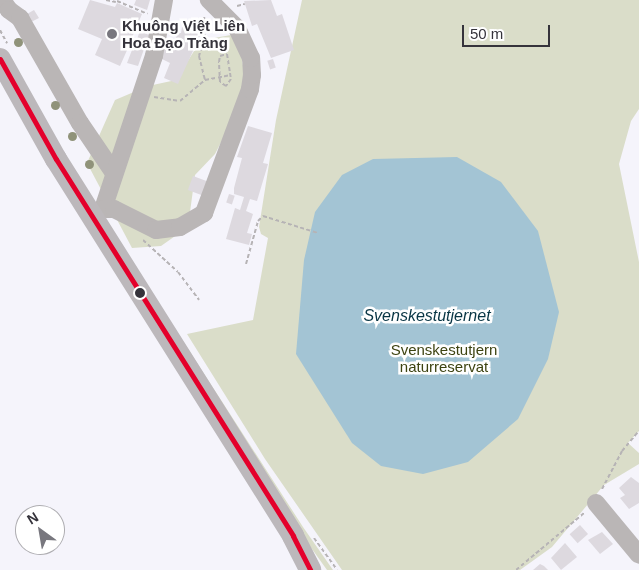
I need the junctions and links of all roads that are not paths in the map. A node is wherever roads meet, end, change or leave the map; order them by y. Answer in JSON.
{"nodes":[{"id":1,"x":2,"y":0,"type":"edge"},
{"id":2,"x":164,"y":0,"type":"edge"},
{"id":3,"x":205,"y":6,"type":"edge"},
{"id":4,"x":0,"y":59,"type":"edge"},
{"id":5,"x":114,"y":173,"type":"junction"},
{"id":6,"x":97,"y":212,"type":"junction"},
{"id":7,"x":596,"y":504,"type":"dead end"},
{"id":8,"x":639,"y":555,"type":"edge"},
{"id":9,"x":310,"y":570,"type":"edge"}],
"edges":[{"from":1,"to":5,"type":"street"},
{"from":2,"to":5,"type":"street"},
{"from":3,"to":6,"type":"street"},
{"from":4,"to":6,"type":"main road"},
{"from":5,"to":6,"type":"street"},
{"from":6,"to":9,"type":"main road"},
{"from":7,"to":8,"type":"street"}]}
